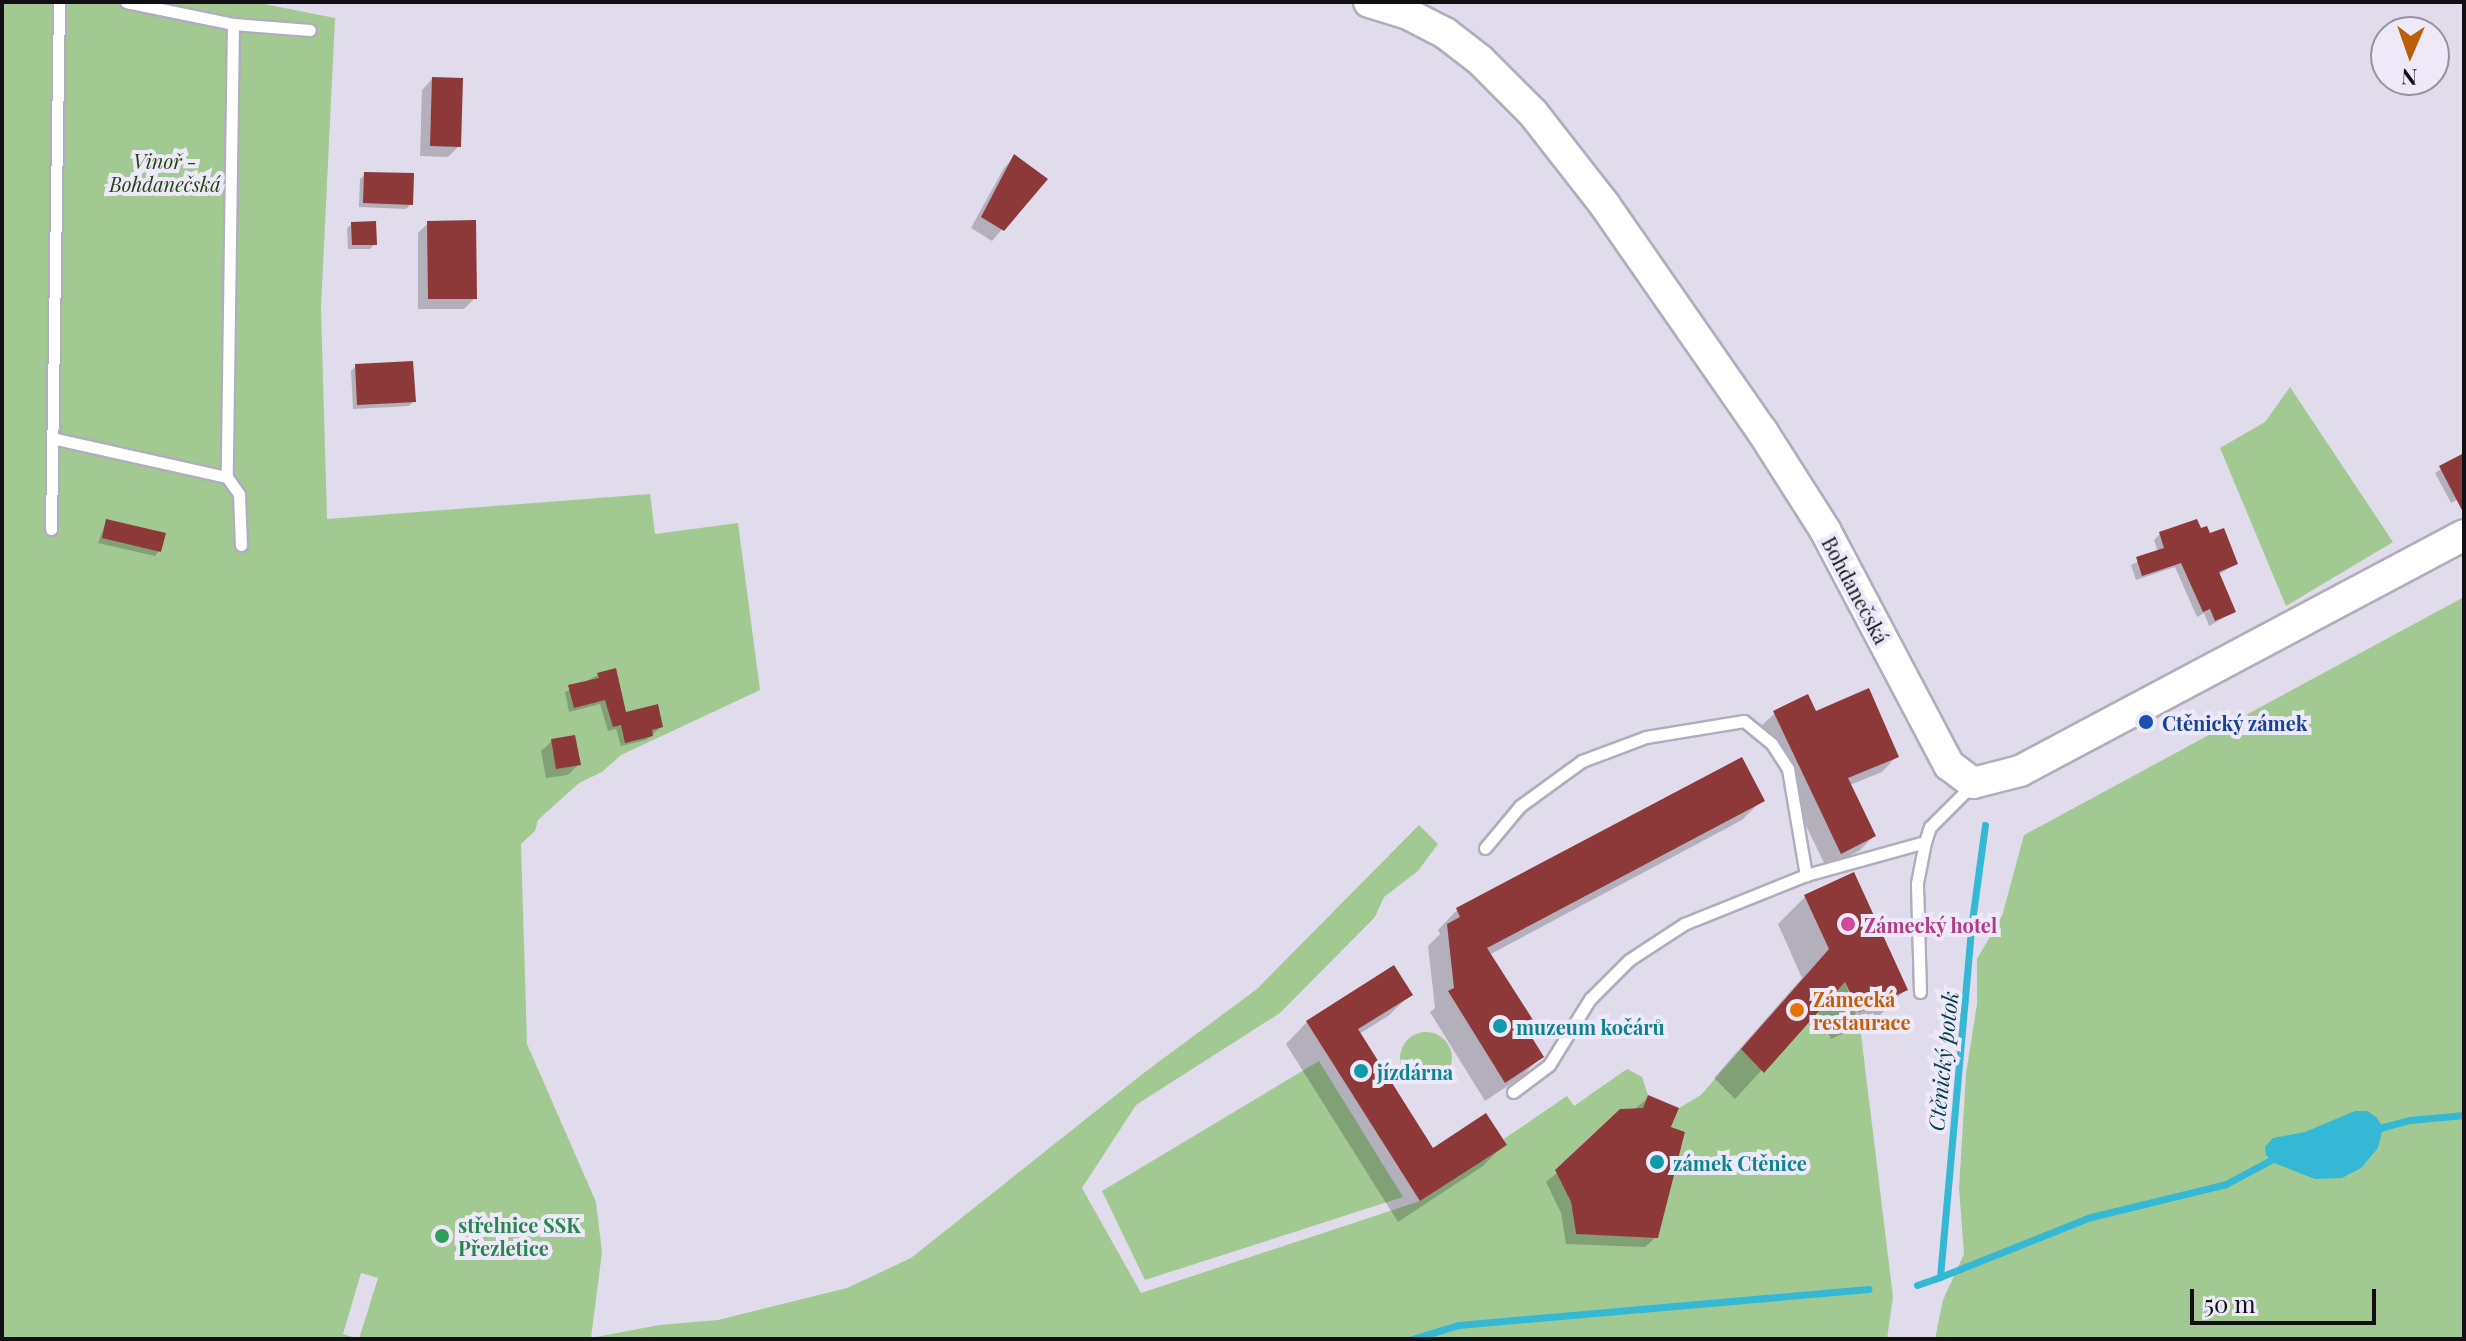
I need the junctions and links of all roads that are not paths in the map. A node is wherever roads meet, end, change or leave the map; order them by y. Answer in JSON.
{"nodes":[{"id":1,"x":59,"y":2,"type":"edge"},
{"id":2,"x":126,"y":2,"type":"edge"},
{"id":3,"x":1369,"y":2,"type":"edge"},
{"id":4,"x":233,"y":24,"type":"junction"},
{"id":5,"x":310,"y":30,"type":"dead end"},
{"id":6,"x":52,"y":438,"type":"junction"},
{"id":7,"x":227,"y":477,"type":"junction"},
{"id":8,"x":51,"y":529,"type":"dead end"},
{"id":9,"x":2464,"y":535,"type":"edge"},
{"id":10,"x":241,"y":545,"type":"dead end"},
{"id":11,"x":1973,"y":783,"type":"junction"},
{"id":12,"x":1925,"y":842,"type":"junction"},
{"id":13,"x":1485,"y":848,"type":"dead end"},
{"id":14,"x":1806,"y":875,"type":"junction"},
{"id":15,"x":1920,"y":992,"type":"dead end"},
{"id":16,"x":1513,"y":1092,"type":"dead end"}],
"edges":[{"from":1,"to":6,"type":"lane"},
{"from":2,"to":4,"type":"lane"},
{"from":3,"to":11,"type":"street","name":"Bohdanečská"},
{"from":4,"to":5,"type":"lane"},
{"from":4,"to":7,"type":"lane"},
{"from":6,"to":7,"type":"lane"},
{"from":6,"to":8,"type":"lane"},
{"from":7,"to":10,"type":"lane"},
{"from":9,"to":11,"type":"street"},
{"from":11,"to":12,"type":"lane"},
{"from":12,"to":14,"type":"lane"},
{"from":12,"to":15,"type":"lane"},
{"from":13,"to":14,"type":"lane"},
{"from":14,"to":16,"type":"lane"}]}
